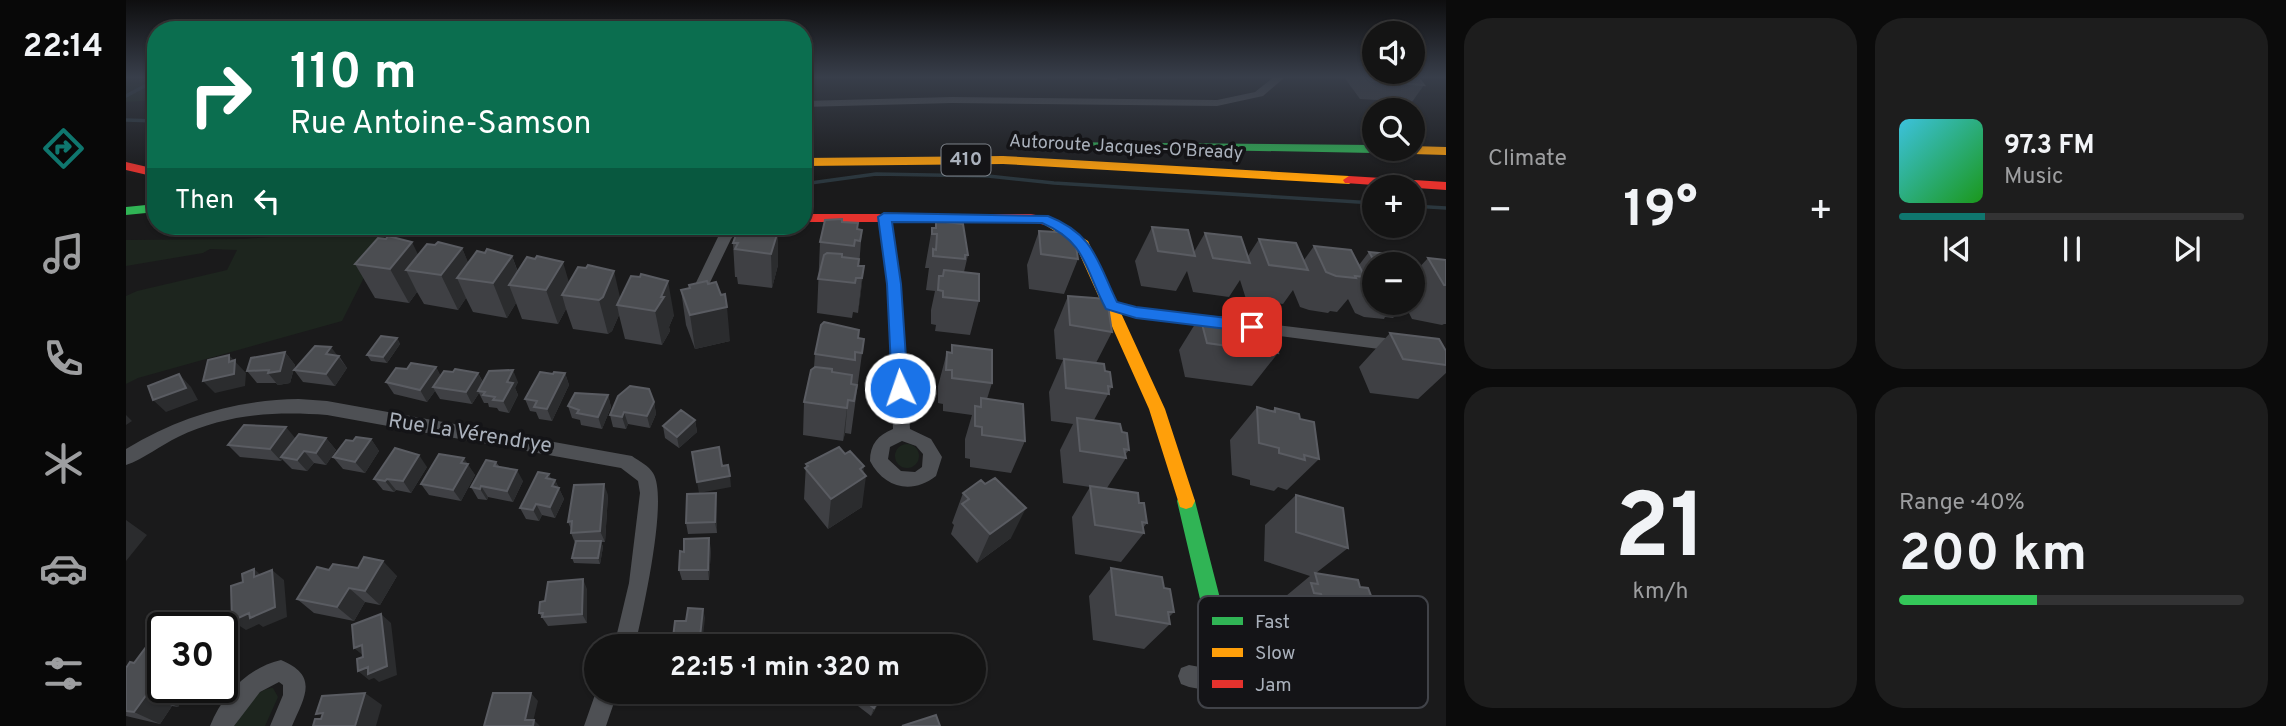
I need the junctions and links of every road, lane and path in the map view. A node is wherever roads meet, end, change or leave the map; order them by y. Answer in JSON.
{"nodes":[{"id":1,"x":1362,"y":149,"type":"edge"},
{"id":2,"x":1425,"y":150,"type":"edge"},
{"id":3,"x":1446,"y":151,"type":"edge"},
{"id":4,"x":812,"y":152,"type":"edge"},
{"id":5,"x":812,"y":162,"type":"edge"},
{"id":6,"x":126,"y":166,"type":"edge"},
{"id":7,"x":147,"y":171,"type":"edge"},
{"id":8,"x":1446,"y":186,"type":"edge"},
{"id":9,"x":147,"y":209,"type":"edge"},
{"id":10,"x":126,"y":211,"type":"edge"},
{"id":11,"x":884,"y":217,"type":"junction"},
{"id":12,"x":812,"y":218,"type":"edge"},
{"id":13,"x":727,"y":235,"type":"edge"},
{"id":14,"x":698,"y":293,"type":"edge"},
{"id":15,"x":1111,"y":305,"type":"junction"},
{"id":16,"x":1419,"y":348,"type":"edge"},
{"id":17,"x":902,"y":434,"type":"dead end"},
{"id":18,"x":126,"y":458,"type":"edge"},
{"id":19,"x":1209,"y":596,"type":"edge"},
{"id":20,"x":627,"y":634,"type":"edge"},
{"id":21,"x":1189,"y":676,"type":"dead end"},
{"id":22,"x":1198,"y":678,"type":"edge"},
{"id":23,"x":602,"y":704,"type":"edge"},
{"id":24,"x":221,"y":726,"type":"edge"},
{"id":25,"x":281,"y":726,"type":"edge"},
{"id":26,"x":594,"y":726,"type":"edge"}],
"edges":[{"from":1,"to":4,"type":"main road","name":"Autoroute Jacques-O'Bready","number":"410"},
{"from":2,"to":3,"type":"main road","name":"Autoroute Jacques-O'Bready","number":"410"},
{"from":5,"to":8,"type":"main road","name":"Autoroute Jacques-O'Bready","number":"410"},
{"from":6,"to":7,"type":"main road"},
{"from":9,"to":10,"type":"main road"},
{"from":11,"to":12,"type":"main road"},
{"from":11,"to":15,"type":"main road"},
{"from":11,"to":17,"type":"street"},
{"from":13,"to":14,"type":"street"},
{"from":15,"to":16,"type":"street"},
{"from":15,"to":19,"type":"main road"},
{"from":18,"to":20,"type":"street","name":"Rue La Vérendrye"},
{"from":21,"to":22,"type":"street"},
{"from":23,"to":26,"type":"street"},
{"from":24,"to":25,"type":"street"}]}
